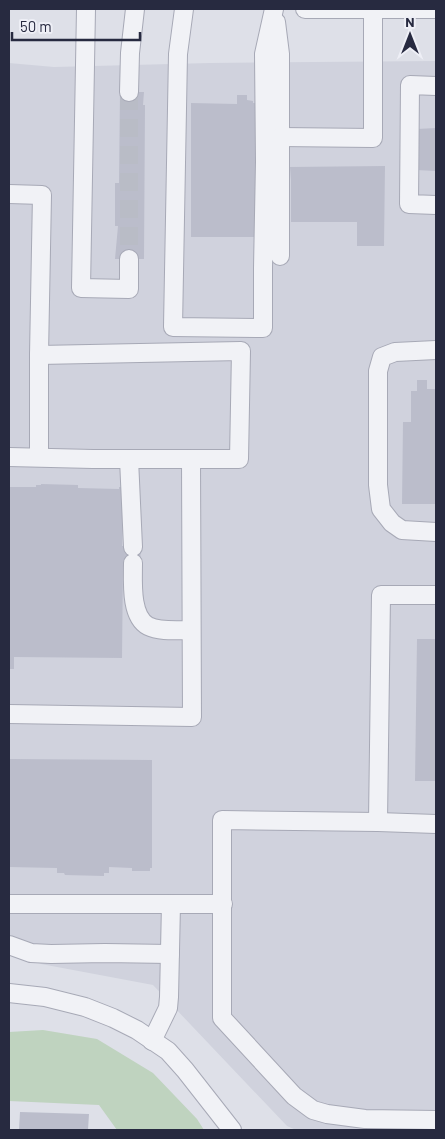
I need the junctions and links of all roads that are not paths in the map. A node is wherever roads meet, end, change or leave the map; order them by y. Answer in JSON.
{"nodes":[{"id":1,"x":86,"y":9,"type":"edge"},
{"id":2,"x":135,"y":9,"type":"edge"},
{"id":3,"x":184,"y":9,"type":"edge"},
{"id":4,"x":274,"y":9,"type":"edge"},
{"id":5,"x":305,"y":9,"type":"edge"},
{"id":6,"x":373,"y":10,"type":"edge"},
{"id":7,"x":436,"y":10,"type":"edge"},
{"id":8,"x":436,"y":86,"type":"edge"},
{"id":9,"x":129,"y":92,"type":"tunnel mouth"},
{"id":10,"x":280,"y":138,"type":"junction"},
{"id":11,"x":9,"y":194,"type":"edge"},
{"id":12,"x":436,"y":205,"type":"edge"},
{"id":13,"x":280,"y":256,"type":"dead end"},
{"id":14,"x":129,"y":259,"type":"tunnel mouth"},
{"id":15,"x":436,"y":350,"type":"edge"},
{"id":16,"x":39,"y":355,"type":"junction"},
{"id":17,"x":9,"y":457,"type":"edge"},
{"id":18,"x":40,"y":457,"type":"junction"},
{"id":19,"x":129,"y":459,"type":"junction"},
{"id":20,"x":191,"y":459,"type":"junction"},
{"id":21,"x":436,"y":532,"type":"edge"},
{"id":22,"x":436,"y":595,"type":"edge"},
{"id":23,"x":191,"y":630,"type":"junction"},
{"id":24,"x":9,"y":714,"type":"edge"},
{"id":25,"x":378,"y":822,"type":"junction"},
{"id":26,"x":436,"y":824,"type":"edge"},
{"id":27,"x":9,"y":904,"type":"edge"},
{"id":28,"x":171,"y":904,"type":"junction"},
{"id":29,"x":223,"y":904,"type":"junction"},
{"id":30,"x":9,"y":945,"type":"edge"},
{"id":31,"x":170,"y":954,"type":"junction"},
{"id":32,"x":9,"y":993,"type":"edge"},
{"id":33,"x":152,"y":1040,"type":"junction"},
{"id":34,"x":436,"y":1120,"type":"edge"},
{"id":35,"x":232,"y":1130,"type":"edge"}],
"edges":[{"from":1,"to":14,"type":"street"},
{"from":2,"to":9,"type":"street"},
{"from":3,"to":4,"type":"street"},
{"from":4,"to":10,"type":"street"},
{"from":5,"to":6,"type":"street"},
{"from":6,"to":7,"type":"street"},
{"from":6,"to":10,"type":"street"},
{"from":8,"to":12,"type":"street"},
{"from":10,"to":13,"type":"street"},
{"from":11,"to":16,"type":"street"},
{"from":15,"to":21,"type":"street"},
{"from":16,"to":18,"type":"street"},
{"from":16,"to":20,"type":"street"},
{"from":17,"to":18,"type":"street"},
{"from":18,"to":19,"type":"street"},
{"from":19,"to":20,"type":"street"},
{"from":19,"to":23,"type":"street"},
{"from":20,"to":23,"type":"street"},
{"from":22,"to":25,"type":"street"},
{"from":23,"to":24,"type":"street"},
{"from":25,"to":26,"type":"street"},
{"from":25,"to":29,"type":"street"},
{"from":27,"to":28,"type":"street"},
{"from":28,"to":29,"type":"street"},
{"from":28,"to":31,"type":"street"},
{"from":29,"to":34,"type":"street"},
{"from":30,"to":31,"type":"street"},
{"from":31,"to":33,"type":"street"},
{"from":32,"to":33,"type":"street"},
{"from":33,"to":35,"type":"street"}]}
